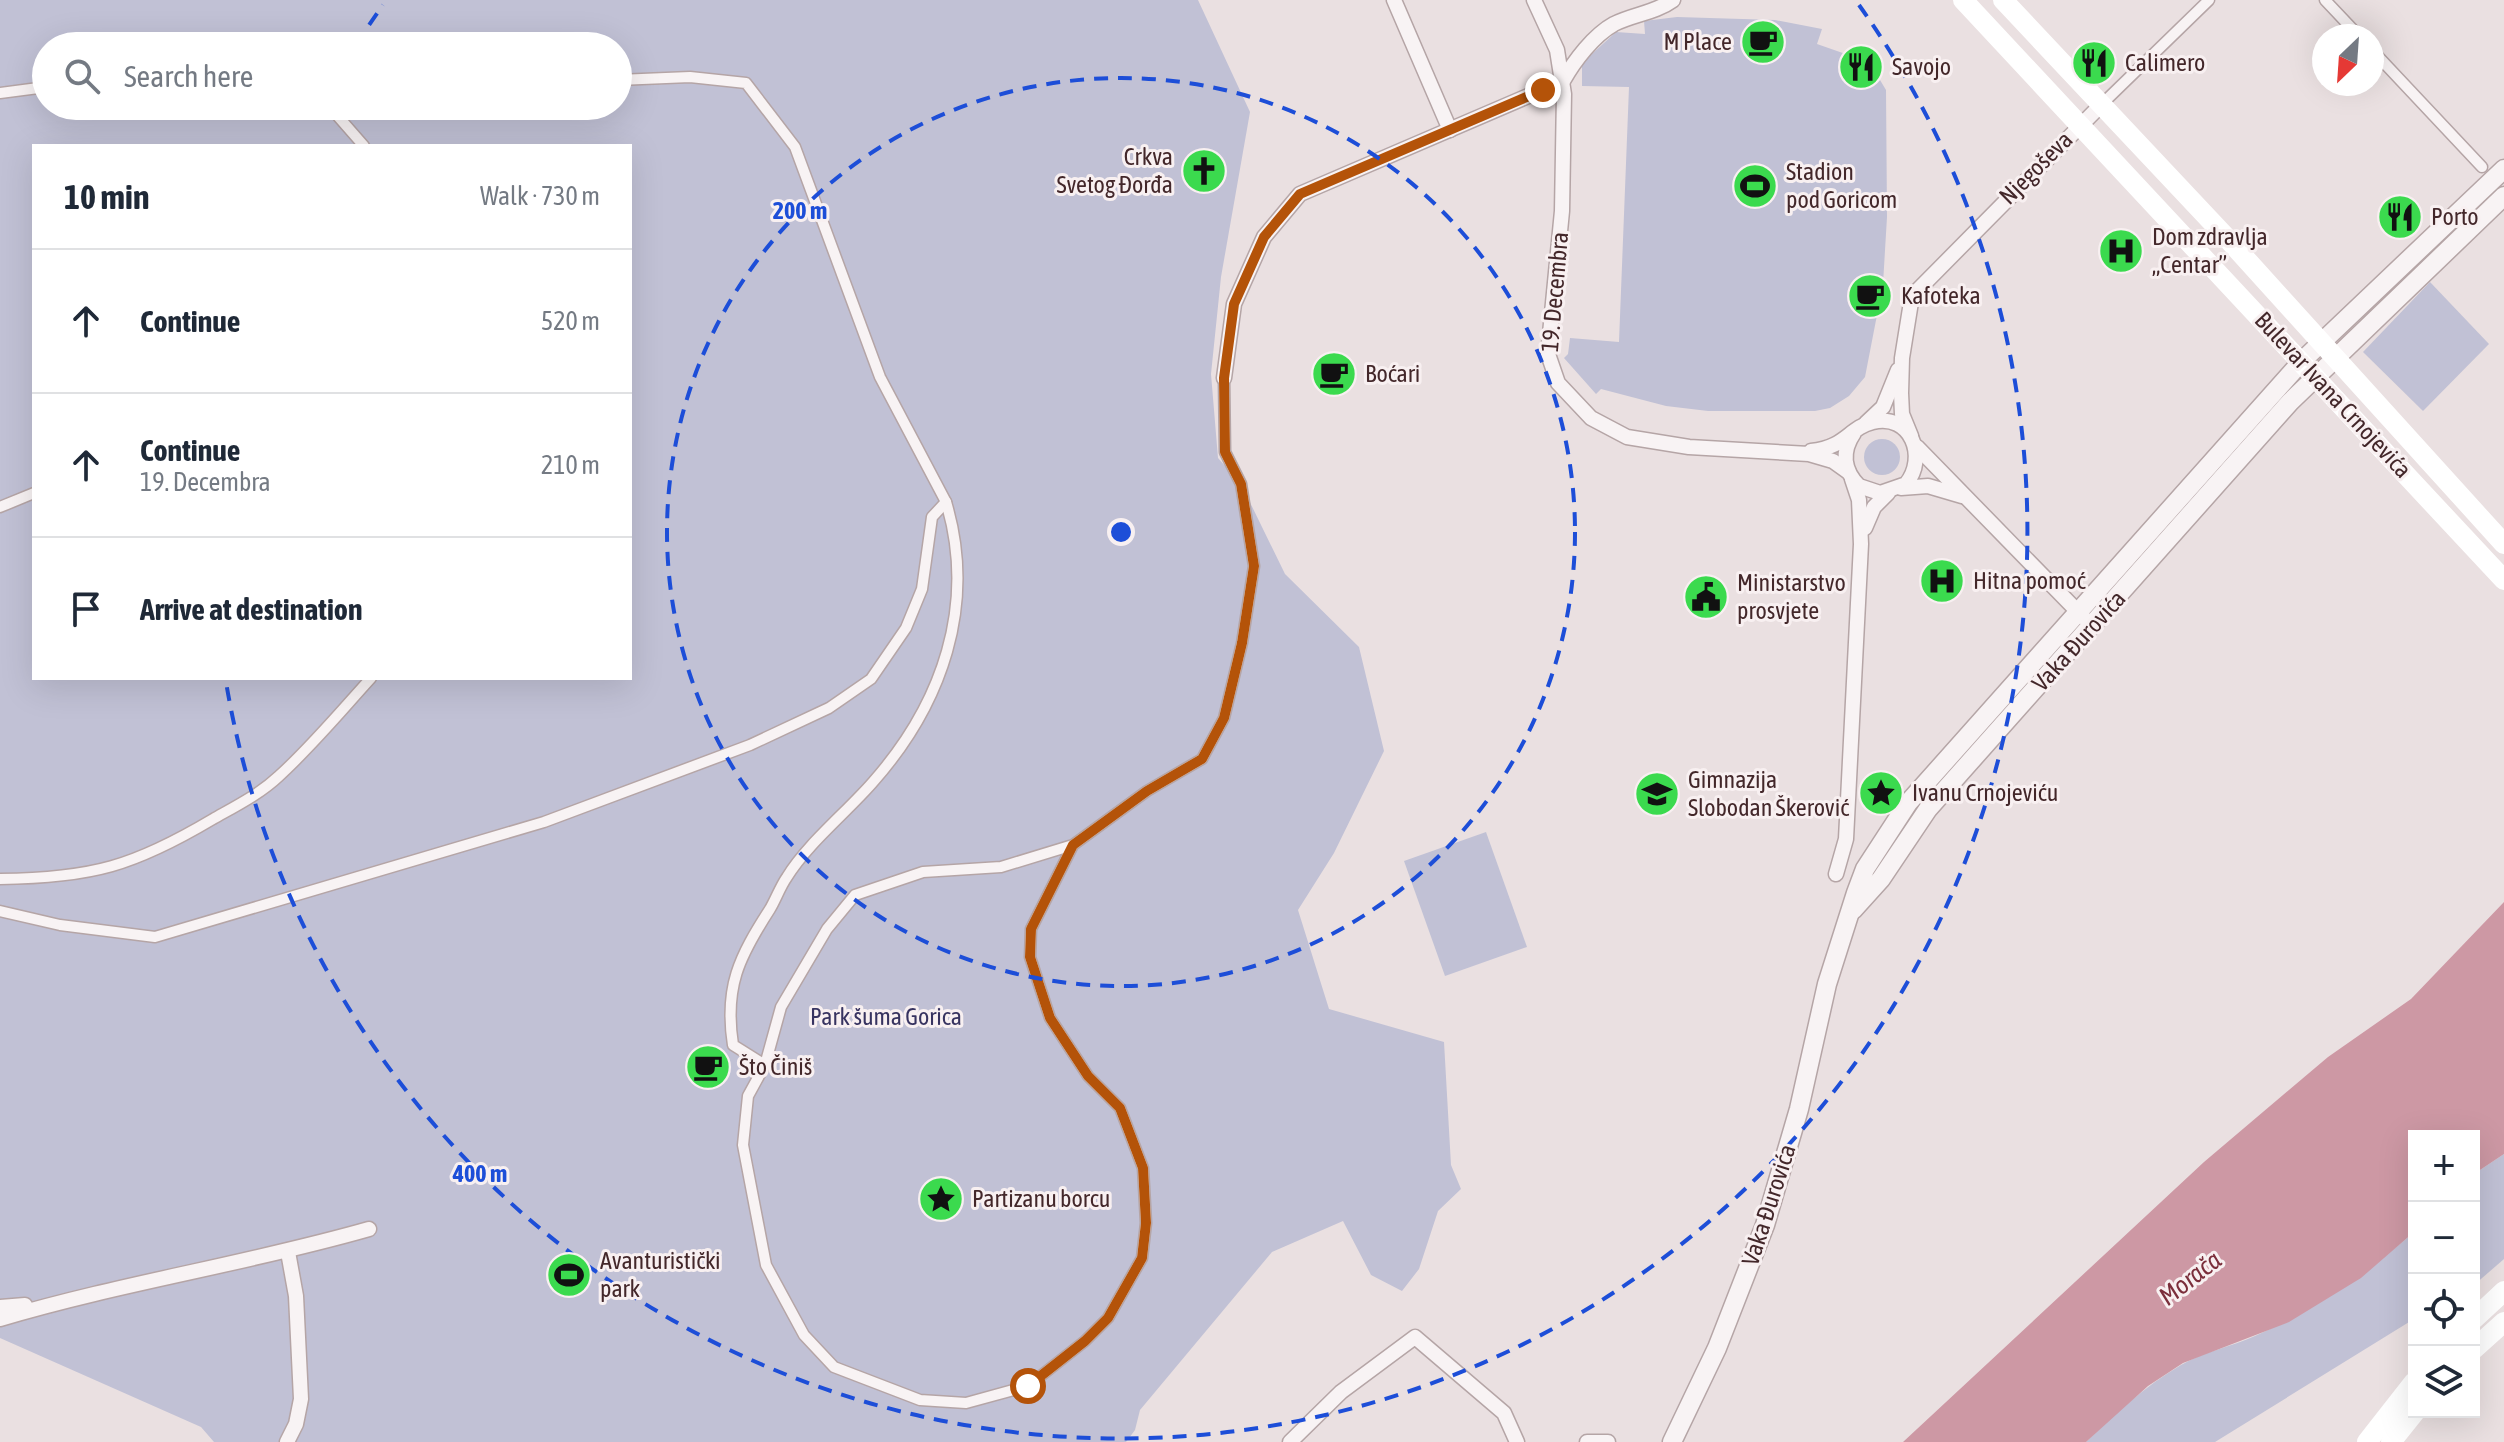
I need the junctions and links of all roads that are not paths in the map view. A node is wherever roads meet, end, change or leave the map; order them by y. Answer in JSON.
{"nodes":[{"id":1,"x":1394,"y":0,"type":"edge"},
{"id":2,"x":1534,"y":0,"type":"edge"},
{"id":3,"x":1673,"y":0,"type":"edge"},
{"id":4,"x":1963,"y":0,"type":"edge"},
{"id":5,"x":2003,"y":0,"type":"edge"},
{"id":6,"x":2209,"y":0,"type":"edge"},
{"id":7,"x":2325,"y":0,"type":"edge"},
{"id":8,"x":2348,"y":24,"type":"edge"},
{"id":9,"x":2384,"y":62,"type":"edge"},
{"id":10,"x":632,"y":79,"type":"edge"},
{"id":11,"x":1563,"y":81,"type":"junction"},
{"id":12,"x":32,"y":89,"type":"edge"},
{"id":13,"x":0,"y":93,"type":"edge"},
{"id":14,"x":2101,"y":105,"type":"junction"},
{"id":15,"x":341,"y":120,"type":"edge"},
{"id":16,"x":2080,"y":124,"type":"junction"},
{"id":17,"x":1450,"y":130,"type":"junction"},
{"id":18,"x":362,"y":144,"type":"edge"},
{"id":19,"x":2498,"y":181,"type":"edge"},
{"id":20,"x":2326,"y":351,"type":"junction"},
{"id":21,"x":1902,"y":358,"type":"junction"},
{"id":22,"x":2308,"y":369,"type":"junction"},
{"id":23,"x":1224,"y":378,"type":"joint"},
{"id":24,"x":1858,"y":429,"type":"junction"},
{"id":25,"x":1913,"y":440,"type":"junction"},
{"id":26,"x":1799,"y":453,"type":"junction"},
{"id":27,"x":1850,"y":475,"type":"junction"},
{"id":28,"x":1893,"y":491,"type":"junction"},
{"id":29,"x":32,"y":494,"type":"edge"},
{"id":30,"x":1963,"y":496,"type":"junction"},
{"id":31,"x":946,"y":502,"type":"junction"},
{"id":32,"x":0,"y":507,"type":"edge"},
{"id":33,"x":1861,"y":544,"type":"junction"},
{"id":34,"x":2504,"y":544,"type":"edge"},
{"id":35,"x":2504,"y":580,"type":"edge"},
{"id":36,"x":2078,"y":612,"type":"junction"},
{"id":37,"x":2093,"y":625,"type":"junction"},
{"id":38,"x":369,"y":680,"type":"edge"},
{"id":39,"x":1073,"y":845,"type":"junction"},
{"id":40,"x":1836,"y":874,"type":"dead end"},
{"id":41,"x":0,"y":879,"type":"edge"},
{"id":42,"x":0,"y":911,"type":"edge"},
{"id":43,"x":1851,"y":913,"type":"junction"},
{"id":44,"x":765,"y":1065,"type":"junction"},
{"id":45,"x":369,"y":1229,"type":"dead end"},
{"id":46,"x":288,"y":1252,"type":"junction"},
{"id":47,"x":2504,"y":1291,"type":"edge"},
{"id":48,"x":53,"y":1303,"type":"junction"},
{"id":49,"x":0,"y":1307,"type":"edge"},
{"id":50,"x":2480,"y":1313,"type":"edge"},
{"id":51,"x":0,"y":1319,"type":"edge"},
{"id":52,"x":2504,"y":1322,"type":"edge"},
{"id":53,"x":2477,"y":1346,"type":"edge"},
{"id":54,"x":2408,"y":1390,"type":"edge"},
{"id":55,"x":2410,"y":1418,"type":"edge"},
{"id":56,"x":287,"y":1442,"type":"edge"},
{"id":57,"x":1290,"y":1442,"type":"edge"},
{"id":58,"x":1517,"y":1442,"type":"edge"},
{"id":59,"x":1587,"y":1442,"type":"edge"},
{"id":60,"x":1608,"y":1442,"type":"edge"},
{"id":61,"x":1672,"y":1442,"type":"edge"},
{"id":62,"x":2367,"y":1442,"type":"edge"},
{"id":63,"x":2391,"y":1442,"type":"edge"}],
"edges":[{"from":1,"to":17,"type":"street"},
{"from":2,"to":11,"type":"street","name":"19. Decembra"},
{"from":3,"to":11,"type":"street"},
{"from":4,"to":16,"type":"main road","name":"Bulevar Ivana Crnojevića"},
{"from":5,"to":14,"type":"main road","name":"Bulevar Ivana Crnojevića"},
{"from":6,"to":14,"type":"street","name":"Njegoševa"},
{"from":7,"to":8,"type":"street"},
{"from":9,"to":19,"type":"street"},
{"from":10,"to":31,"type":"street"},
{"from":11,"to":17,"type":"street"},
{"from":11,"to":26,"type":"street","name":"19. Decembra"},
{"from":12,"to":13,"type":"street"},
{"from":14,"to":16,"type":"street","name":"Njegoševa"},
{"from":14,"to":20,"type":"main road","name":"Bulevar Ivana Crnojevića"},
{"from":15,"to":18,"type":"street"},
{"from":16,"to":21,"type":"street","name":"Njegoševa"},
{"from":16,"to":22,"type":"main road","name":"Bulevar Ivana Crnojevića"},
{"from":17,"to":23,"type":"street"},
{"from":19,"to":20,"type":"street"},
{"from":20,"to":22,"type":"street"},
{"from":20,"to":34,"type":"main road","name":"Bulevar Ivana Crnojevića"},
{"from":21,"to":24,"type":"street"},
{"from":21,"to":25,"type":"street"},
{"from":22,"to":35,"type":"main road","name":"Bulevar Ivana Crnojevića"},
{"from":22,"to":36,"type":"street","name":"Vaka Đurovića"},
{"from":22,"to":37,"type":"street","name":"Vaka Đurovića"},
{"from":23,"to":39,"type":"street"},
{"from":24,"to":25,"type":"street"},
{"from":24,"to":26,"type":"street","name":"19. Decembra"},
{"from":24,"to":27,"type":"street"},
{"from":25,"to":28,"type":"street"},
{"from":25,"to":30,"type":"street","name":"Vaka Đurovića"},
{"from":26,"to":27,"type":"street","name":"19. Decembra"},
{"from":27,"to":28,"type":"street"},
{"from":27,"to":33,"type":"street"},
{"from":28,"to":30,"type":"street"},
{"from":28,"to":33,"type":"street"},
{"from":29,"to":32,"type":"street"},
{"from":30,"to":36,"type":"street","name":"Vaka Đurovića"},
{"from":31,"to":42,"type":"street"},
{"from":31,"to":44,"type":"street"},
{"from":33,"to":40,"type":"street"},
{"from":36,"to":37,"type":"street"},
{"from":36,"to":43,"type":"street","name":"Vaka Đurovića"},
{"from":37,"to":43,"type":"street","name":"Vaka Đurovića"},
{"from":38,"to":41,"type":"street"},
{"from":39,"to":44,"type":"street"},
{"from":39,"to":44,"type":"street"},
{"from":43,"to":61,"type":"street","name":"Vaka Đurovića"},
{"from":45,"to":46,"type":"street"},
{"from":46,"to":48,"type":"street"},
{"from":46,"to":56,"type":"street"},
{"from":47,"to":50,"type":"main road"},
{"from":48,"to":49,"type":"street"},
{"from":48,"to":51,"type":"street"},
{"from":52,"to":53,"type":"main road"},
{"from":54,"to":62,"type":"main road"},
{"from":55,"to":63,"type":"main road"},
{"from":57,"to":58,"type":"street"},
{"from":59,"to":60,"type":"street"}]}
